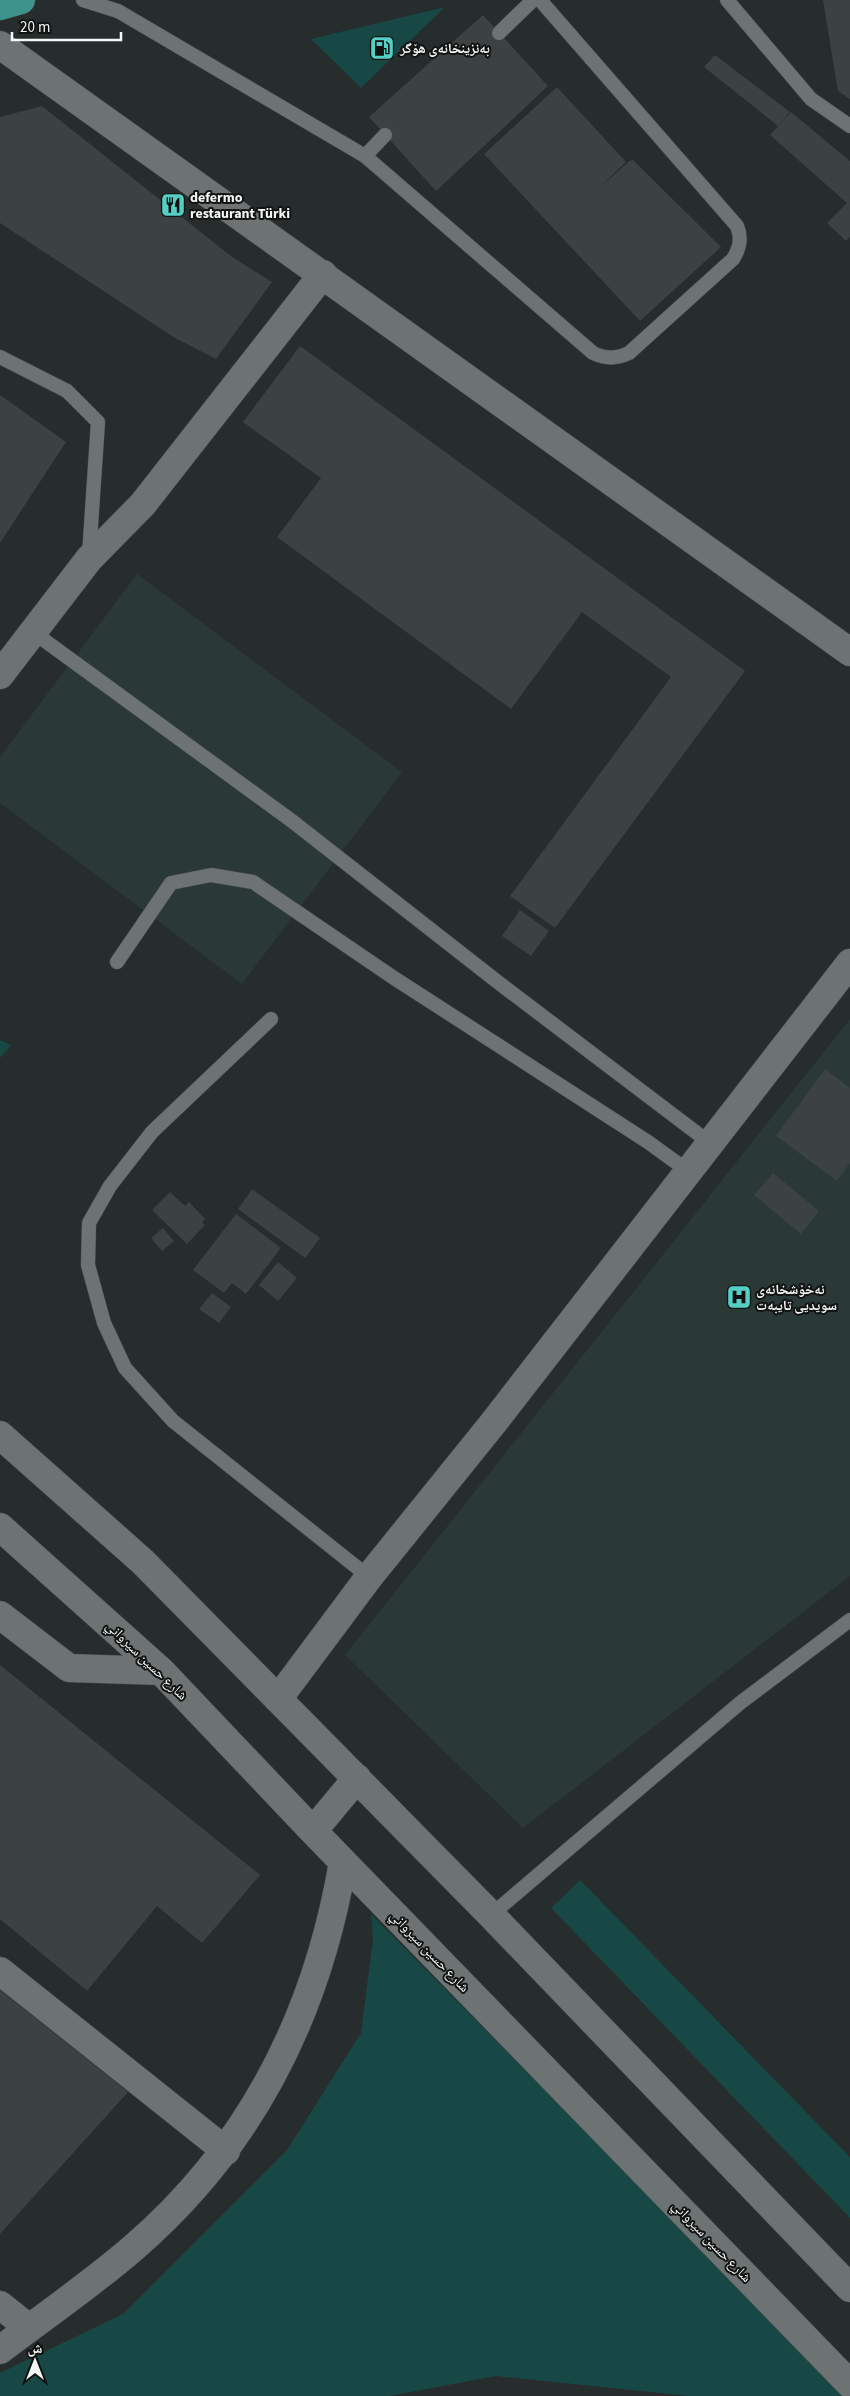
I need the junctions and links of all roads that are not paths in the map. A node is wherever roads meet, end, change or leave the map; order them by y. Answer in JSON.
{"nodes":[{"id":1,"x":20,"y":0,"type":"edge"},
{"id":2,"x":83,"y":0,"type":"edge"},
{"id":3,"x":533,"y":0,"type":"edge"},
{"id":4,"x":540,"y":0,"type":"edge"},
{"id":5,"x":727,"y":0,"type":"edge"},
{"id":6,"x":0,"y":6,"type":"edge"},
{"id":7,"x":499,"y":33,"type":"dead end"},
{"id":8,"x":0,"y":45,"type":"edge"},
{"id":9,"x":850,"y":126,"type":"edge"},
{"id":10,"x":385,"y":135,"type":"dead end"},
{"id":11,"x":365,"y":156,"type":"junction"},
{"id":12,"x":323,"y":274,"type":"junction"},
{"id":13,"x":0,"y":357,"type":"edge"},
{"id":14,"x":89,"y":559,"type":"junction"},
{"id":15,"x":33,"y":632,"type":"junction"},
{"id":16,"x":850,"y":652,"type":"edge"},
{"id":17,"x":0,"y":675,"type":"edge"},
{"id":18,"x":117,"y":962,"type":"dead end"},
{"id":19,"x":850,"y":963,"type":"edge"},
{"id":20,"x":271,"y":1019,"type":"dead end"},
{"id":21,"x":710,"y":1143,"type":"junction"},
{"id":22,"x":688,"y":1171,"type":"junction"},
{"id":23,"x":0,"y":1435,"type":"edge"},
{"id":24,"x":0,"y":1527,"type":"edge"},
{"id":25,"x":369,"y":1577,"type":"junction"},
{"id":26,"x":0,"y":1615,"type":"edge"},
{"id":27,"x":850,"y":1620,"type":"edge"},
{"id":28,"x":161,"y":1671,"type":"junction"},
{"id":29,"x":278,"y":1699,"type":"junction"},
{"id":30,"x":357,"y":1778,"type":"junction"},
{"id":31,"x":313,"y":1831,"type":"junction"},
{"id":32,"x":344,"y":1862,"type":"junction"},
{"id":33,"x":491,"y":1915,"type":"junction"},
{"id":34,"x":0,"y":1971,"type":"edge"},
{"id":35,"x":226,"y":2151,"type":"junction"},
{"id":36,"x":850,"y":2288,"type":"edge"},
{"id":37,"x":0,"y":2305,"type":"edge"},
{"id":38,"x":29,"y":2328,"type":"junction"},
{"id":39,"x":0,"y":2350,"type":"edge"},
{"id":40,"x":850,"y":2384,"type":"edge"}],
"edges":[{"from":1,"to":6,"type":"highway"},
{"from":2,"to":11,"type":"lane"},
{"from":3,"to":7,"type":"lane"},
{"from":4,"to":11,"type":"lane"},
{"from":5,"to":9,"type":"lane"},
{"from":8,"to":12,"type":"street"},
{"from":10,"to":11,"type":"lane"},
{"from":12,"to":14,"type":"street"},
{"from":12,"to":16,"type":"street"},
{"from":13,"to":14,"type":"lane"},
{"from":14,"to":15,"type":"street"},
{"from":15,"to":17,"type":"street"},
{"from":15,"to":21,"type":"lane"},
{"from":18,"to":22,"type":"lane"},
{"from":19,"to":21,"type":"street"},
{"from":20,"to":25,"type":"lane"},
{"from":21,"to":22,"type":"street"},
{"from":22,"to":25,"type":"street"},
{"from":23,"to":29,"type":"street"},
{"from":24,"to":28,"type":"street","name":"شارع حسين سيرواني"},
{"from":25,"to":29,"type":"street"},
{"from":26,"to":28,"type":"street"},
{"from":27,"to":33,"type":"lane"},
{"from":28,"to":31,"type":"street","name":"شارع حسين سيرواني"},
{"from":29,"to":30,"type":"street"},
{"from":30,"to":31,"type":"street"},
{"from":30,"to":33,"type":"street"},
{"from":31,"to":32,"type":"street","name":"شارع حسين سيرواني"},
{"from":32,"to":35,"type":"street"},
{"from":32,"to":40,"type":"street","name":"شارع حسين سيرواني"},
{"from":33,"to":36,"type":"street"},
{"from":34,"to":35,"type":"street"},
{"from":35,"to":38,"type":"street"},
{"from":37,"to":38,"type":"street"},
{"from":38,"to":39,"type":"street"}]}
